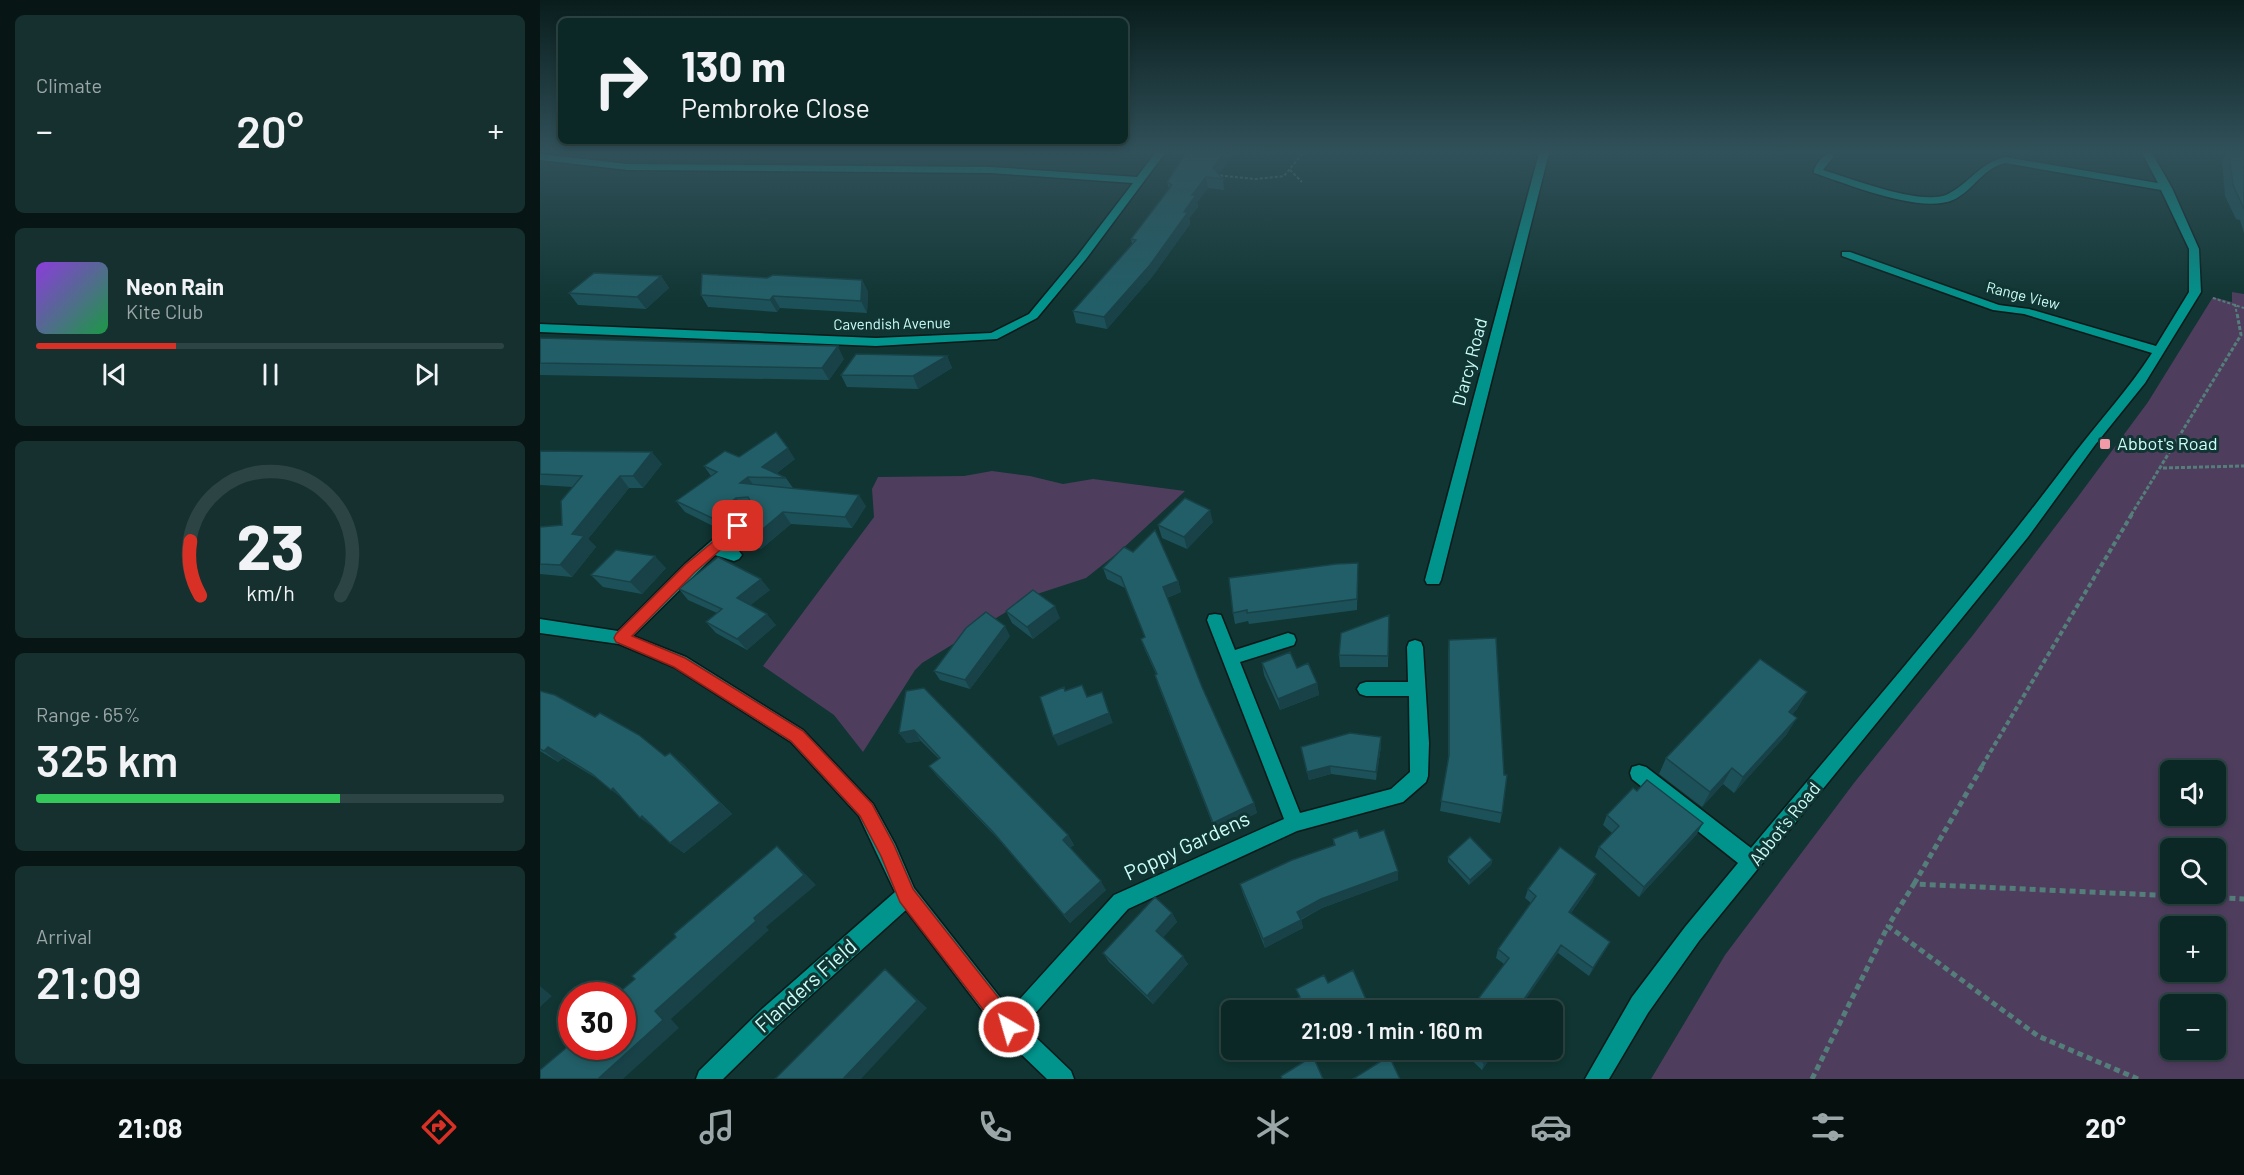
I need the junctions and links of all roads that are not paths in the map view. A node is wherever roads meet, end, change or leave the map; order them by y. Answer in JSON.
{"nodes":[{"id":1,"x":1121,"y":203,"type":"edge"},
{"id":2,"x":1531,"y":203,"type":"edge"},
{"id":3,"x":2174,"y":203,"type":"edge"},
{"id":4,"x":1846,"y":254,"type":"dead end"},
{"id":5,"x":540,"y":328,"type":"edge"},
{"id":6,"x":2159,"y":351,"type":"junction"},
{"id":7,"x":751,"y":515,"type":"edge"},
{"id":8,"x":713,"y":548,"type":"junction"},
{"id":9,"x":734,"y":555,"type":"dead end"},
{"id":10,"x":1433,"y":580,"type":"dead end"},
{"id":11,"x":1215,"y":620,"type":"dead end"},
{"id":12,"x":540,"y":626,"type":"edge"},
{"id":13,"x":621,"y":638,"type":"junction"},
{"id":14,"x":1288,"y":640,"type":"dead end"},
{"id":15,"x":1415,"y":646,"type":"dead end"},
{"id":16,"x":1230,"y":658,"type":"junction"},
{"id":17,"x":1366,"y":689,"type":"dead end"},
{"id":18,"x":1415,"y":689,"type":"junction"},
{"id":19,"x":1639,"y":773,"type":"dead end"},
{"id":20,"x":1295,"y":822,"type":"junction"},
{"id":21,"x":1753,"y":862,"type":"junction"},
{"id":22,"x":907,"y":896,"type":"junction"},
{"id":23,"x":1009,"y":1027,"type":"junction"},
{"id":24,"x":707,"y":1079,"type":"edge"},
{"id":25,"x":1063,"y":1079,"type":"edge"},
{"id":26,"x":1596,"y":1079,"type":"edge"}],
"edges":[{"from":1,"to":5,"type":"street","name":"Cavendish Avenue"},
{"from":2,"to":10,"type":"street","name":"D'arcy Road"},
{"from":3,"to":6,"type":"street","name":"Abbot's Road"},
{"from":4,"to":6,"type":"street","name":"Range View"},
{"from":6,"to":21,"type":"street","name":"Abbot's Road"},
{"from":7,"to":8,"type":"street"},
{"from":8,"to":9,"type":"street"},
{"from":8,"to":13,"type":"street"},
{"from":11,"to":16,"type":"street"},
{"from":12,"to":13,"type":"street"},
{"from":13,"to":22,"type":"street"},
{"from":14,"to":16,"type":"street"},
{"from":15,"to":18,"type":"street","name":"Poppy Gardens"},
{"from":16,"to":20,"type":"street"},
{"from":17,"to":18,"type":"street"},
{"from":18,"to":20,"type":"street","name":"Poppy Gardens"},
{"from":19,"to":21,"type":"street"},
{"from":20,"to":23,"type":"street","name":"Poppy Gardens"},
{"from":21,"to":26,"type":"street","name":"Abbot's Road"},
{"from":22,"to":23,"type":"street"},
{"from":22,"to":24,"type":"street","name":"Flanders Field"},
{"from":23,"to":25,"type":"street"}]}
